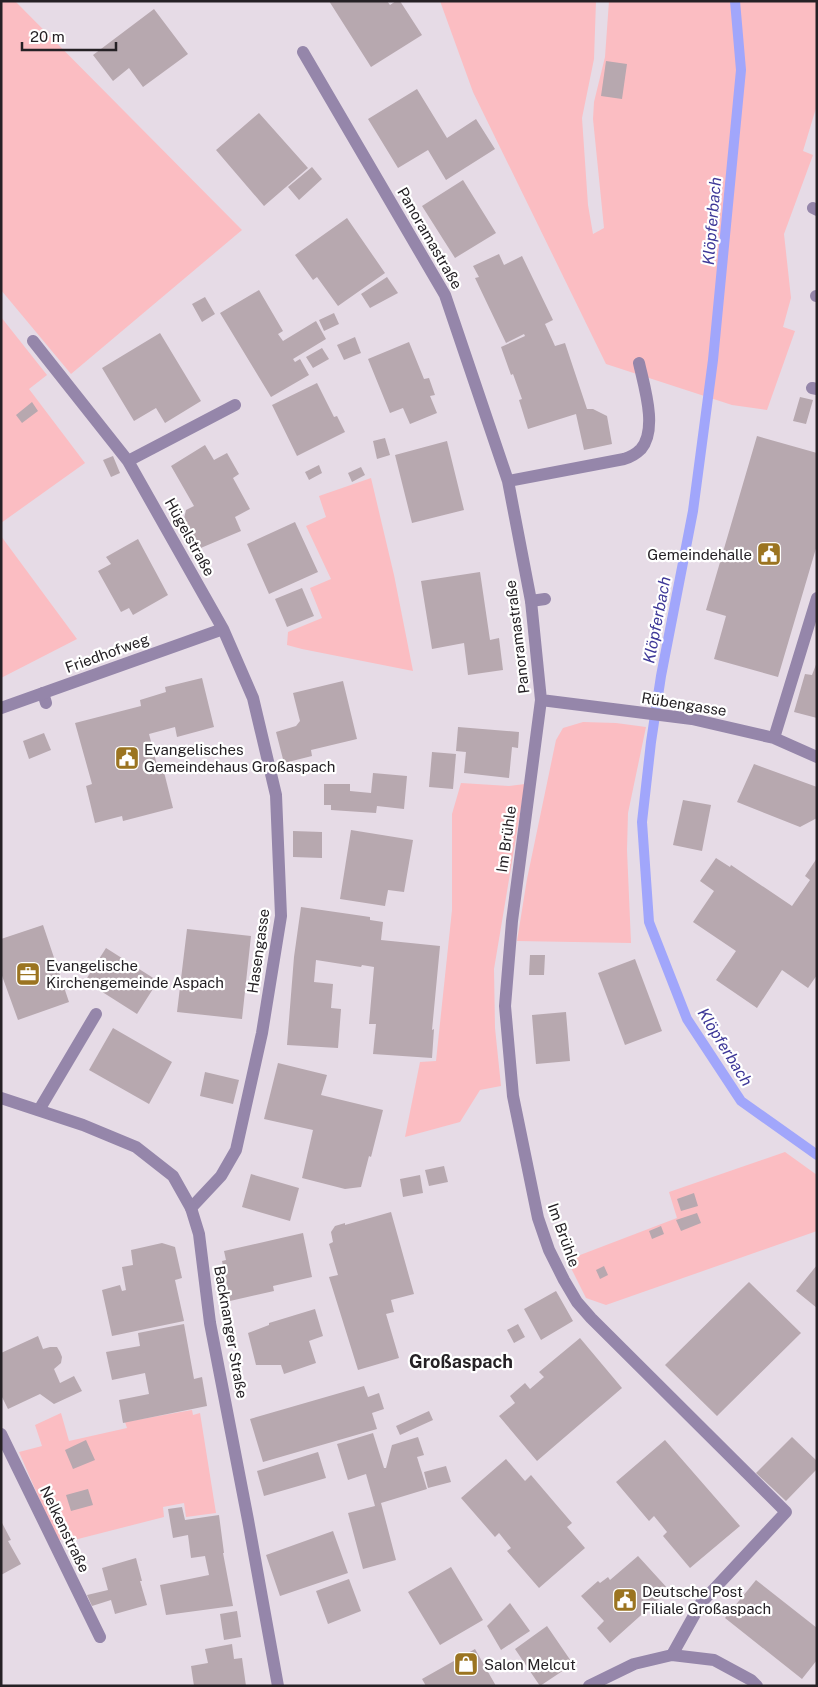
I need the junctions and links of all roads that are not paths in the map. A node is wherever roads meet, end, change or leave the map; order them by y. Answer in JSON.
{"nodes":[{"id":1,"x":303,"y":52,"type":"dead end"},
{"id":2,"x":32,"y":341,"type":"dead end"},
{"id":3,"x":639,"y":362,"type":"dead end"},
{"id":4,"x":235,"y":405,"type":"dead end"},
{"id":5,"x":128,"y":461,"type":"junction"},
{"id":6,"x":508,"y":481,"type":"junction"},
{"id":7,"x":817,"y":598,"type":"edge"},
{"id":8,"x":545,"y":599,"type":"dead end"},
{"id":9,"x":531,"y":601,"type":"junction"},
{"id":10,"x":223,"y":629,"type":"junction"},
{"id":11,"x":541,"y":700,"type":"junction"},
{"id":12,"x":1,"y":708,"type":"edge"},
{"id":13,"x":774,"y":738,"type":"junction"},
{"id":14,"x":817,"y":757,"type":"edge"},
{"id":15,"x":96,"y":1014,"type":"dead end"},
{"id":16,"x":1,"y":1098,"type":"edge"},
{"id":17,"x":39,"y":1110,"type":"junction"},
{"id":18,"x":191,"y":1208,"type":"junction"},
{"id":19,"x":1,"y":1434,"type":"edge"},
{"id":20,"x":100,"y":1637,"type":"dead end"},
{"id":21,"x":672,"y":1655,"type":"junction"},
{"id":22,"x":278,"y":1686,"type":"edge"},
{"id":23,"x":589,"y":1686,"type":"edge"},
{"id":24,"x":756,"y":1686,"type":"edge"}],
"edges":[{"from":1,"to":6,"type":"street","name":"Panoramastraße"},
{"from":2,"to":5,"type":"street","name":"Hügelstraße"},
{"from":3,"to":6,"type":"street"},
{"from":4,"to":5,"type":"street"},
{"from":5,"to":10,"type":"street","name":"Hügelstraße"},
{"from":6,"to":9,"type":"street","name":"Panoramastraße"},
{"from":7,"to":13,"type":"street"},
{"from":8,"to":9,"type":"street"},
{"from":9,"to":11,"type":"street","name":"Panoramastraße"},
{"from":10,"to":12,"type":"street","name":"Friedhofweg"},
{"from":10,"to":18,"type":"street","name":"Hasengasse"},
{"from":11,"to":13,"type":"street","name":"Rübengasse"},
{"from":11,"to":21,"type":"street","name":"Im Brühle"},
{"from":13,"to":14,"type":"street","name":"Rübengasse"},
{"from":15,"to":17,"type":"street"},
{"from":16,"to":17,"type":"street","name":"Backnanger Straße"},
{"from":17,"to":18,"type":"street","name":"Backnanger Straße"},
{"from":18,"to":22,"type":"street","name":"Backnanger Straße"},
{"from":19,"to":20,"type":"street","name":"Nelkenstraße"},
{"from":21,"to":23,"type":"street"},
{"from":21,"to":24,"type":"street"}]}
